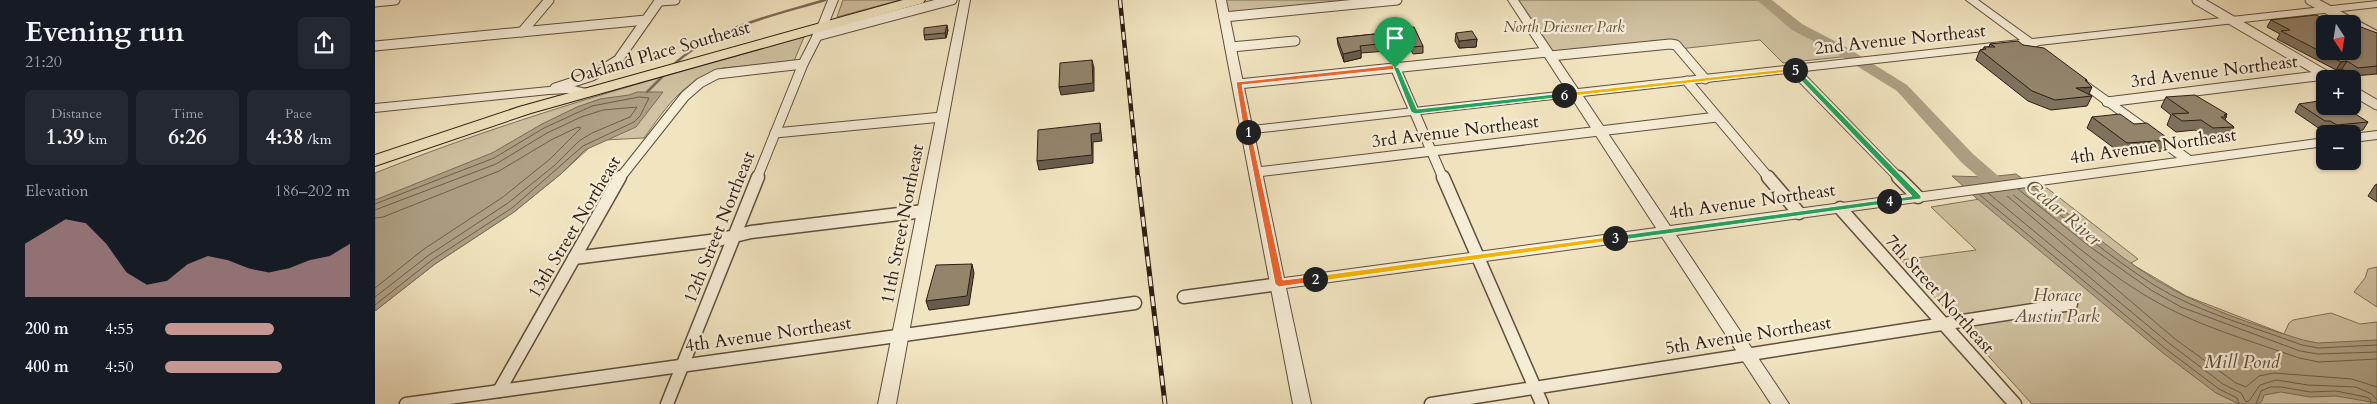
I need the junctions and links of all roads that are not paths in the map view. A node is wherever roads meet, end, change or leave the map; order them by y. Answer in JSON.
{"nodes":[{"id":1,"x":395,"y":0,"type":"edge"},
{"id":2,"x":549,"y":0,"type":"edge"},
{"id":3,"x":675,"y":0,"type":"edge"},
{"id":4,"x":918,"y":0,"type":"edge"},
{"id":5,"x":952,"y":0,"type":"edge"},
{"id":6,"x":965,"y":0,"type":"edge"},
{"id":7,"x":1221,"y":0,"type":"edge"},
{"id":8,"x":1397,"y":0,"type":"edge"},
{"id":9,"x":1513,"y":0,"type":"edge"},
{"id":10,"x":1971,"y":0,"type":"edge"},
{"id":11,"x":2197,"y":0,"type":"edge"},
{"id":12,"x":2310,"y":0,"type":"edge"},
{"id":13,"x":659,"y":1,"type":"edge"},
{"id":14,"x":375,"y":2,"type":"edge"},
{"id":15,"x":832,"y":4,"type":"edge"},
{"id":16,"x":2377,"y":4,"type":"edge"},
{"id":17,"x":2326,"y":9,"type":"junction"},
{"id":18,"x":1224,"y":17,"type":"junction"},
{"id":19,"x":646,"y":20,"type":"junction"},
{"id":20,"x":2231,"y":20,"type":"junction"},
{"id":21,"x":820,"y":31,"type":"junction"},
{"id":22,"x":522,"y":32,"type":"junction"},
{"id":23,"x":2377,"y":36,"type":"edge"},
{"id":24,"x":1295,"y":40,"type":"dead end"},
{"id":25,"x":2029,"y":43,"type":"junction"},
{"id":26,"x":375,"y":46,"type":"edge"},
{"id":27,"x":1231,"y":47,"type":"junction"},
{"id":28,"x":1548,"y":54,"type":"junction"},
{"id":29,"x":2045,"y":54,"type":"edge"},
{"id":30,"x":803,"y":64,"type":"junction"},
{"id":31,"x":1821,"y":66,"type":"joint"},
{"id":32,"x":1395,"y":68,"type":"junction"},
{"id":33,"x":1793,"y":69,"type":"junction"},
{"id":34,"x":2317,"y":70,"type":"edge"},
{"id":35,"x":2068,"y":72,"type":"edge"},
{"id":36,"x":2316,"y":78,"type":"edge"},
{"id":37,"x":1705,"y":79,"type":"junction"},
{"id":38,"x":1687,"y":81,"type":"junction"},
{"id":39,"x":1238,"y":84,"type":"junction"},
{"id":40,"x":1576,"y":93,"type":"junction"},
{"id":41,"x":553,"y":96,"type":"junction"},
{"id":42,"x":2361,"y":96,"type":"edge"},
{"id":43,"x":2107,"y":102,"type":"junction"},
{"id":44,"x":2377,"y":105,"type":"edge"},
{"id":45,"x":375,"y":108,"type":"edge"},
{"id":46,"x":1415,"y":112,"type":"junction"},
{"id":47,"x":942,"y":117,"type":"junction"},
{"id":48,"x":1717,"y":117,"type":"junction"},
{"id":49,"x":1247,"y":130,"type":"junction"},
{"id":50,"x":1600,"y":131,"type":"junction"},
{"id":51,"x":775,"y":133,"type":"junction"},
{"id":52,"x":2377,"y":135,"type":"edge"},
{"id":53,"x":2361,"y":137,"type":"edge"},
{"id":54,"x":2316,"y":143,"type":"edge"},
{"id":55,"x":1432,"y":152,"type":"junction"},
{"id":56,"x":2188,"y":160,"type":"junction"},
{"id":57,"x":375,"y":161,"type":"edge"},
{"id":58,"x":375,"y":169,"type":"edge"},
{"id":59,"x":1257,"y":172,"type":"junction"},
{"id":60,"x":1918,"y":197,"type":"junction"},
{"id":61,"x":1840,"y":208,"type":"junction"},
{"id":62,"x":923,"y":211,"type":"junction"},
{"id":63,"x":1799,"y":213,"type":"junction"},
{"id":64,"x":1666,"y":231,"type":"junction"},
{"id":65,"x":734,"y":236,"type":"junction"},
{"id":66,"x":1479,"y":257,"type":"junction"},
{"id":67,"x":574,"y":258,"type":"junction"},
{"id":68,"x":1279,"y":284,"type":"junction"},
{"id":69,"x":1183,"y":297,"type":"dead end"},
{"id":70,"x":1135,"y":303,"type":"dead end"},
{"id":71,"x":2071,"y":304,"type":"dead end"},
{"id":72,"x":1943,"y":324,"type":"junction"},
{"id":73,"x":900,"y":335,"type":"junction"},
{"id":74,"x":1747,"y":354,"type":"junction"},
{"id":75,"x":683,"y":365,"type":"junction"},
{"id":76,"x":1535,"y":388,"type":"junction"},
{"id":77,"x":499,"y":391,"type":"junction"},
{"id":78,"x":406,"y":404,"type":"edge"},
{"id":79,"x":667,"y":404,"type":"edge"},
{"id":80,"x":887,"y":404,"type":"edge"},
{"id":81,"x":1303,"y":404,"type":"edge"},
{"id":82,"x":1431,"y":404,"type":"edge"},
{"id":83,"x":1543,"y":404,"type":"edge"},
{"id":84,"x":1780,"y":404,"type":"edge"},
{"id":85,"x":2015,"y":404,"type":"edge"}],
"edges":[{"from":1,"to":14,"type":"street"},
{"from":2,"to":22,"type":"street"},
{"from":3,"to":13,"type":"street"},
{"from":4,"to":21,"type":"main road","name":"Oakland Place Southeast"},
{"from":5,"to":21,"type":"street"},
{"from":6,"to":47,"type":"street","name":"11th Street Northeast"},
{"from":7,"to":18,"type":"street"},
{"from":8,"to":18,"type":"street"},
{"from":9,"to":28,"type":"street"},
{"from":10,"to":25,"type":"street"},
{"from":11,"to":20,"type":"street"},
{"from":12,"to":17,"type":"street"},
{"from":13,"to":19,"type":"street"},
{"from":15,"to":21,"type":"street"},
{"from":16,"to":17,"type":"street","name":"2nd Avenue Northeast"},
{"from":17,"to":20,"type":"street","name":"2nd Avenue Northeast"},
{"from":17,"to":23,"type":"street"},
{"from":18,"to":27,"type":"street"},
{"from":19,"to":22,"type":"street"},
{"from":19,"to":41,"type":"street"},
{"from":20,"to":25,"type":"street","name":"2nd Avenue Northeast"},
{"from":20,"to":34,"type":"street"},
{"from":21,"to":30,"type":"street","name":"12th Street Northeast"},
{"from":21,"to":41,"type":"main road","name":"Oakland Place Southeast"},
{"from":22,"to":26,"type":"street"},
{"from":24,"to":27,"type":"street"},
{"from":25,"to":29,"type":"street"},
{"from":25,"to":31,"type":"street","name":"2nd Avenue Northeast"},
{"from":27,"to":39,"type":"street"},
{"from":28,"to":32,"type":"street"},
{"from":28,"to":37,"type":"street"},
{"from":28,"to":40,"type":"street"},
{"from":30,"to":51,"type":"street","name":"12th Street Northeast"},
{"from":30,"to":67,"type":"street","name":"13th Street Northeast"},
{"from":31,"to":33,"type":"street","name":"2nd Avenue Northeast"},
{"from":32,"to":39,"type":"street"},
{"from":32,"to":46,"type":"street"},
{"from":33,"to":37,"type":"street","name":"2nd Avenue Northeast"},
{"from":33,"to":60,"type":"street"},
{"from":35,"to":43,"type":"street"},
{"from":36,"to":43,"type":"street","name":"3rd Avenue Northeast"},
{"from":37,"to":38,"type":"street","name":"2nd Avenue Northeast"},
{"from":38,"to":40,"type":"street","name":"2nd Avenue Northeast"},
{"from":38,"to":48,"type":"street"},
{"from":39,"to":49,"type":"street"},
{"from":40,"to":46,"type":"street","name":"2nd Avenue Northeast"},
{"from":40,"to":50,"type":"street"},
{"from":41,"to":45,"type":"street"},
{"from":41,"to":57,"type":"main road"},
{"from":41,"to":58,"type":"main road"},
{"from":42,"to":44,"type":"street"},
{"from":43,"to":56,"type":"street"},
{"from":46,"to":49,"type":"street","name":"2nd Avenue Northeast"},
{"from":46,"to":55,"type":"street"},
{"from":47,"to":51,"type":"street"},
{"from":47,"to":62,"type":"street","name":"11th Street Northeast"},
{"from":48,"to":50,"type":"street","name":"3rd Avenue Northeast"},
{"from":48,"to":63,"type":"street"},
{"from":49,"to":59,"type":"street"},
{"from":50,"to":55,"type":"street","name":"3rd Avenue Northeast"},
{"from":50,"to":64,"type":"street"},
{"from":51,"to":65,"type":"street","name":"12th Street Northeast"},
{"from":52,"to":53,"type":"street"},
{"from":54,"to":56,"type":"street","name":"4th Avenue Northeast"},
{"from":55,"to":59,"type":"street","name":"3rd Avenue Northeast"},
{"from":55,"to":66,"type":"street"},
{"from":56,"to":60,"type":"street","name":"4th Avenue Northeast"},
{"from":59,"to":68,"type":"street"},
{"from":60,"to":61,"type":"street","name":"4th Avenue Northeast"},
{"from":61,"to":63,"type":"street","name":"4th Avenue Northeast"},
{"from":61,"to":72,"type":"street","name":"7th Street Northeast"},
{"from":62,"to":65,"type":"street"},
{"from":62,"to":73,"type":"street","name":"11th Street Northeast"},
{"from":63,"to":64,"type":"street","name":"4th Avenue Northeast"},
{"from":64,"to":66,"type":"street","name":"4th Avenue Northeast"},
{"from":64,"to":74,"type":"street"},
{"from":65,"to":67,"type":"street"},
{"from":65,"to":75,"type":"street","name":"12th Street Northeast"},
{"from":66,"to":68,"type":"street","name":"4th Avenue Northeast"},
{"from":66,"to":76,"type":"street"},
{"from":67,"to":77,"type":"street","name":"13th Street Northeast"},
{"from":68,"to":69,"type":"street","name":"4th Avenue Northeast"},
{"from":68,"to":81,"type":"street"},
{"from":70,"to":73,"type":"street","name":"4th Avenue Northeast"},
{"from":71,"to":72,"type":"street","name":"5th Avenue Northeast"},
{"from":72,"to":74,"type":"street","name":"5th Avenue Northeast"},
{"from":72,"to":85,"type":"street","name":"7th Street Northeast"},
{"from":73,"to":75,"type":"street","name":"4th Avenue Northeast"},
{"from":73,"to":80,"type":"street","name":"11th Street Northeast"},
{"from":74,"to":76,"type":"street","name":"5th Avenue Northeast"},
{"from":74,"to":84,"type":"street"},
{"from":75,"to":77,"type":"street","name":"4th Avenue Northeast"},
{"from":75,"to":79,"type":"street","name":"12th Street Northeast"},
{"from":76,"to":82,"type":"street","name":"5th Avenue Northeast"},
{"from":76,"to":83,"type":"street"},
{"from":77,"to":78,"type":"street","name":"4th Avenue Northeast"}]}
